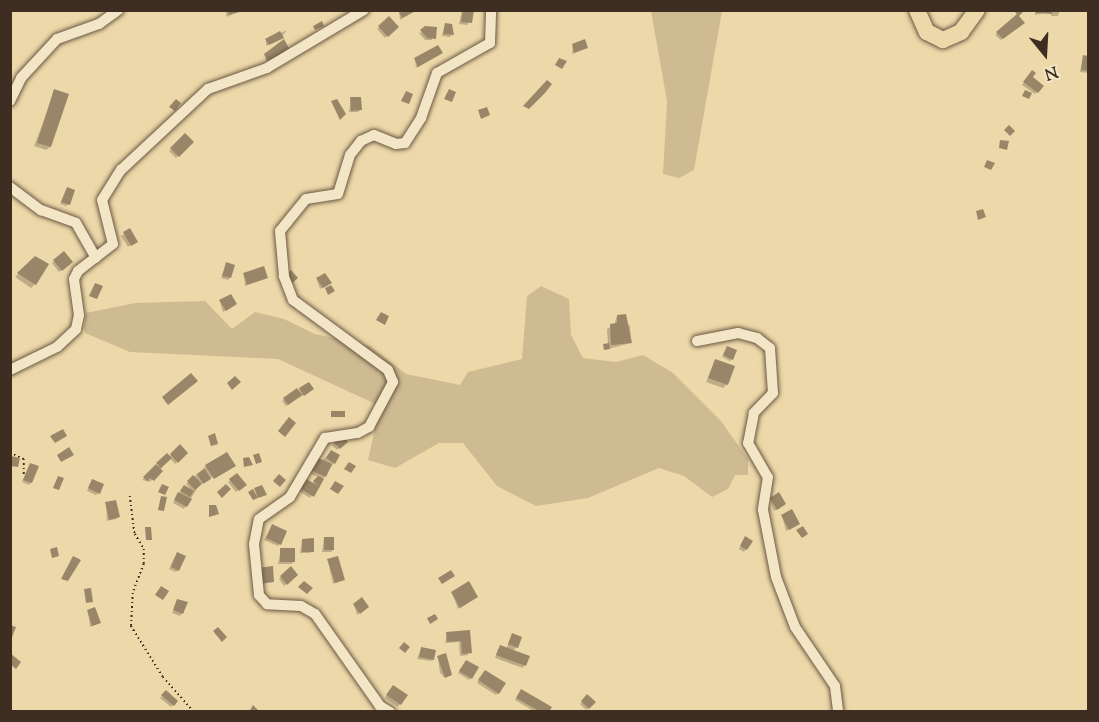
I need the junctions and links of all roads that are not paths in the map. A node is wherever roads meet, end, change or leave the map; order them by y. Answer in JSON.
{"nodes":[{"id":1,"x":118,"y":10,"type":"edge"},
{"id":2,"x":364,"y":10,"type":"edge"},
{"id":3,"x":492,"y":10,"type":"edge"},
{"id":4,"x":917,"y":10,"type":"edge"},
{"id":5,"x":977,"y":10,"type":"edge"},
{"id":6,"x":10,"y":100,"type":"edge"},
{"id":7,"x":10,"y":187,"type":"edge"},
{"id":8,"x":96,"y":258,"type":"junction"},
{"id":9,"x":697,"y":341,"type":"dead end"},
{"id":10,"x":10,"y":370,"type":"edge"},
{"id":11,"x":390,"y":711,"type":"edge"},
{"id":12,"x":838,"y":711,"type":"edge"}],
"edges":[{"from":1,"to":6,"type":"street"},
{"from":2,"to":8,"type":"street"},
{"from":3,"to":11,"type":"street"},
{"from":4,"to":5,"type":"main road"},
{"from":7,"to":8,"type":"street"},
{"from":8,"to":10,"type":"street"},
{"from":9,"to":12,"type":"street"}]}
